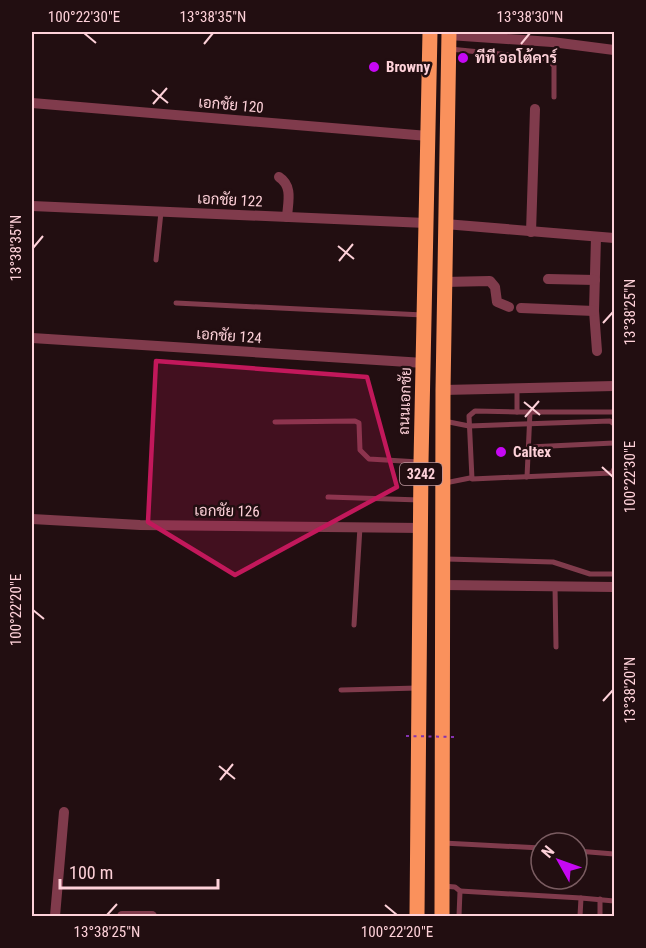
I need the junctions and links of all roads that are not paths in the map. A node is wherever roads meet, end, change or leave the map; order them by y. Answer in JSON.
{"nodes":[{"id":1,"x":430,"y":32,"type":"edge"},
{"id":2,"x":449,"y":38,"type":"edge"},
{"id":3,"x":615,"y":50,"type":"edge"},
{"id":4,"x":554,"y":97,"type":"dead end"},
{"id":5,"x":32,"y":103,"type":"edge"},
{"id":6,"x":535,"y":108,"type":"dead end"},
{"id":7,"x":428,"y":136,"type":"junction"},
{"id":8,"x":279,"y":177,"type":"dead end"},
{"id":9,"x":32,"y":206,"type":"edge"},
{"id":10,"x":161,"y":212,"type":"junction"},
{"id":11,"x":287,"y":217,"type":"junction"},
{"id":12,"x":426,"y":223,"type":"junction"},
{"id":13,"x":445,"y":224,"type":"junction"},
{"id":14,"x":531,"y":232,"type":"junction"},
{"id":15,"x":596,"y":237,"type":"junction"},
{"id":16,"x":615,"y":238,"type":"edge"},
{"id":17,"x":156,"y":260,"type":"dead end"},
{"id":18,"x":548,"y":279,"type":"dead end"},
{"id":19,"x":595,"y":280,"type":"junction"},
{"id":20,"x":444,"y":282,"type":"junction"},
{"id":21,"x":176,"y":303,"type":"dead end"},
{"id":22,"x":509,"y":307,"type":"dead end"},
{"id":23,"x":521,"y":308,"type":"dead end"},
{"id":24,"x":594,"y":311,"type":"junction"},
{"id":25,"x":424,"y":315,"type":"junction"},
{"id":26,"x":32,"y":339,"type":"edge"},
{"id":27,"x":597,"y":351,"type":"dead end"},
{"id":28,"x":424,"y":363,"type":"junction"},
{"id":29,"x":615,"y":386,"type":"edge"},
{"id":30,"x":517,"y":388,"type":"junction"},
{"id":31,"x":442,"y":390,"type":"junction"},
{"id":32,"x":517,"y":412,"type":"junction"},
{"id":33,"x":530,"y":412,"type":"junction"},
{"id":34,"x":615,"y":412,"type":"edge"},
{"id":35,"x":443,"y":421,"type":"junction"},
{"id":36,"x":274,"y":422,"type":"dead end"},
{"id":37,"x":529,"y":422,"type":"junction"},
{"id":38,"x":615,"y":424,"type":"edge"},
{"id":39,"x":469,"y":426,"type":"junction"},
{"id":40,"x":615,"y":443,"type":"edge"},
{"id":41,"x":529,"y":447,"type":"junction"},
{"id":42,"x":421,"y":462,"type":"junction"},
{"id":43,"x":615,"y":469,"type":"edge"},
{"id":44,"x":527,"y":477,"type":"junction"},
{"id":45,"x":470,"y":478,"type":"junction"},
{"id":46,"x":444,"y":483,"type":"junction"},
{"id":47,"x":328,"y":497,"type":"dead end"},
{"id":48,"x":422,"y":500,"type":"junction"},
{"id":49,"x":32,"y":519,"type":"edge"},
{"id":50,"x":360,"y":527,"type":"junction"},
{"id":51,"x":422,"y":528,"type":"junction"},
{"id":52,"x":444,"y":559,"type":"junction"},
{"id":53,"x":615,"y":574,"type":"edge"},
{"id":54,"x":443,"y":585,"type":"junction"},
{"id":55,"x":555,"y":586,"type":"junction"},
{"id":56,"x":615,"y":587,"type":"edge"},
{"id":57,"x":354,"y":625,"type":"dead end"},
{"id":58,"x":556,"y":647,"type":"dead end"},
{"id":59,"x":419,"y":688,"type":"junction"},
{"id":60,"x":341,"y":690,"type":"dead end"},
{"id":61,"x":418,"y":724,"type":"junction"},
{"id":62,"x":442,"y":726,"type":"junction"},
{"id":63,"x":64,"y":812,"type":"dead end"},
{"id":64,"x":441,"y":843,"type":"junction"},
{"id":65,"x":529,"y":847,"type":"edge"},
{"id":66,"x":589,"y":852,"type":"edge"},
{"id":67,"x":615,"y":854,"type":"edge"},
{"id":68,"x":442,"y":886,"type":"junction"},
{"id":69,"x":460,"y":891,"type":"junction"},
{"id":70,"x":581,"y":898,"type":"junction"},
{"id":71,"x":600,"y":899,"type":"junction"},
{"id":72,"x":615,"y":901,"type":"edge"},
{"id":73,"x":55,"y":916,"type":"edge"},
{"id":74,"x":122,"y":916,"type":"edge"},
{"id":75,"x":152,"y":916,"type":"edge"},
{"id":76,"x":417,"y":916,"type":"edge"},
{"id":77,"x":442,"y":916,"type":"edge"},
{"id":78,"x":459,"y":916,"type":"edge"},
{"id":79,"x":580,"y":916,"type":"edge"},
{"id":80,"x":600,"y":916,"type":"edge"}],
"edges":[{"from":1,"to":7,"type":"main road","name":"ถนนเอกชัย","number":"3242"},
{"from":2,"to":3,"type":"street"},
{"from":2,"to":4,"type":"lane"},
{"from":2,"to":13,"type":"main road","number":"3242"},
{"from":5,"to":7,"type":"street","name":"เอกชัย 120"},
{"from":6,"to":14,"type":"street"},
{"from":7,"to":12,"type":"main road","name":"ถนนเอกชัย","number":"3242"},
{"from":8,"to":11,"type":"street"},
{"from":9,"to":10,"type":"street","name":"เอกชัย 122"},
{"from":10,"to":11,"type":"street","name":"เอกชัย 122"},
{"from":10,"to":17,"type":"lane"},
{"from":11,"to":12,"type":"street","name":"เอกชัย 122"},
{"from":12,"to":25,"type":"main road","name":"ถนนเอกชัย","number":"3242"},
{"from":13,"to":14,"type":"street"},
{"from":13,"to":20,"type":"main road","number":"3242"},
{"from":14,"to":15,"type":"street"},
{"from":15,"to":16,"type":"street"},
{"from":15,"to":19,"type":"street"},
{"from":18,"to":19,"type":"street"},
{"from":19,"to":24,"type":"street"},
{"from":20,"to":22,"type":"street"},
{"from":20,"to":31,"type":"main road","number":"3242"},
{"from":21,"to":25,"type":"lane"},
{"from":23,"to":24,"type":"street"},
{"from":24,"to":27,"type":"street"},
{"from":25,"to":28,"type":"main road","name":"ถนนเอกชัย","number":"3242"},
{"from":26,"to":28,"type":"street","name":"เอกชัย 124"},
{"from":28,"to":42,"type":"main road","name":"ถนนเอกชัย","number":"3242"},
{"from":29,"to":30,"type":"street"},
{"from":30,"to":31,"type":"street"},
{"from":30,"to":32,"type":"lane"},
{"from":31,"to":35,"type":"main road","number":"3242"},
{"from":32,"to":33,"type":"lane"},
{"from":32,"to":39,"type":"lane"},
{"from":33,"to":34,"type":"lane"},
{"from":33,"to":37,"type":"lane"},
{"from":35,"to":39,"type":"lane"},
{"from":35,"to":46,"type":"main road","number":"3242"},
{"from":36,"to":42,"type":"lane"},
{"from":37,"to":38,"type":"lane"},
{"from":37,"to":39,"type":"lane"},
{"from":37,"to":41,"type":"lane"},
{"from":39,"to":45,"type":"lane"},
{"from":40,"to":41,"type":"lane"},
{"from":41,"to":44,"type":"lane"},
{"from":42,"to":48,"type":"main road","name":"ถนนเอกชัย","number":"3242"},
{"from":43,"to":44,"type":"lane"},
{"from":44,"to":45,"type":"lane"},
{"from":45,"to":46,"type":"lane"},
{"from":46,"to":52,"type":"main road","number":"3242"},
{"from":47,"to":48,"type":"lane"},
{"from":48,"to":51,"type":"main road","name":"ถนนเอกชัย","number":"3242"},
{"from":49,"to":50,"type":"street","name":"เอกชัย 126"},
{"from":50,"to":51,"type":"street","name":"เอกชัย 126"},
{"from":50,"to":57,"type":"lane"},
{"from":51,"to":59,"type":"main road","name":"ถนนเอกชัย","number":"3242"},
{"from":52,"to":53,"type":"lane"},
{"from":52,"to":54,"type":"main road","number":"3242"},
{"from":54,"to":55,"type":"street"},
{"from":54,"to":62,"type":"main road","number":"3242"},
{"from":55,"to":56,"type":"street"},
{"from":55,"to":58,"type":"lane"},
{"from":59,"to":60,"type":"lane"},
{"from":59,"to":61,"type":"main road","name":"ถนนเอกชัย","number":"3242"},
{"from":61,"to":62,"type":"main road"},
{"from":61,"to":76,"type":"main road","name":"ถนนเอกชัย","number":"3242"},
{"from":62,"to":64,"type":"main road","number":"3242"},
{"from":63,"to":73,"type":"street"},
{"from":64,"to":65,"type":"lane"},
{"from":64,"to":68,"type":"main road","number":"3242"},
{"from":66,"to":67,"type":"lane"},
{"from":68,"to":69,"type":"lane"},
{"from":68,"to":77,"type":"main road","number":"3242"},
{"from":69,"to":70,"type":"lane"},
{"from":69,"to":78,"type":"lane"},
{"from":70,"to":71,"type":"lane"},
{"from":70,"to":79,"type":"lane"},
{"from":71,"to":72,"type":"lane"},
{"from":71,"to":80,"type":"lane"},
{"from":74,"to":75,"type":"street"}]}
